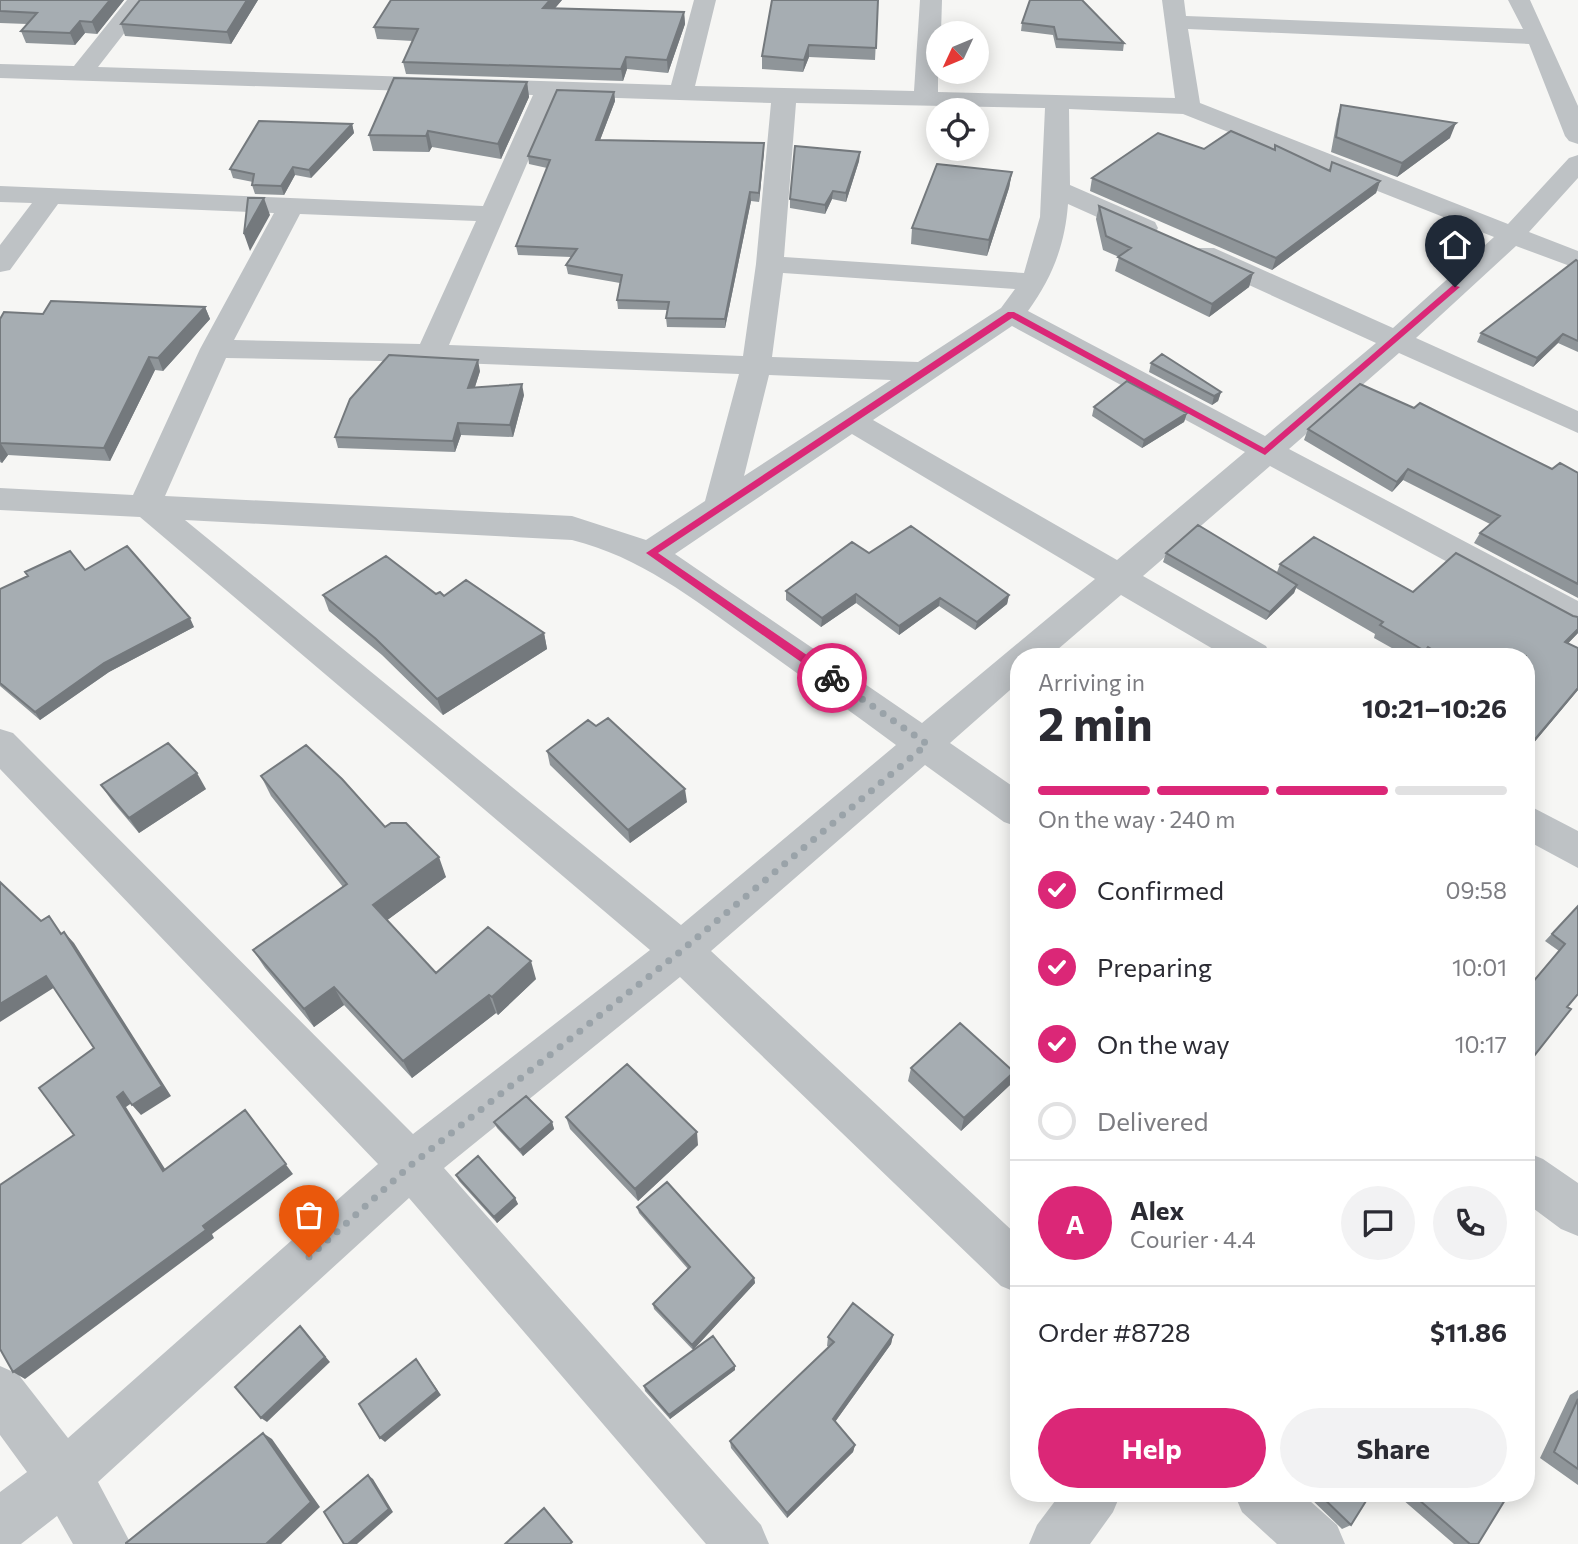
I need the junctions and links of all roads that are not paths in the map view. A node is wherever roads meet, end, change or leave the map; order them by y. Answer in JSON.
{"nodes":[{"id":1,"x":139,"y":0,"type":"edge"},
{"id":2,"x":705,"y":0,"type":"edge"},
{"id":3,"x":931,"y":0,"type":"edge"},
{"id":4,"x":1519,"y":0,"type":"edge"},
{"id":5,"x":1175,"y":11,"type":"edge"},
{"id":6,"x":1538,"y":37,"type":"junction"},
{"id":7,"x":0,"y":71,"type":"edge"},
{"id":8,"x":80,"y":74,"type":"junction"},
{"id":9,"x":547,"y":90,"type":"junction"},
{"id":10,"x":681,"y":93,"type":"junction"},
{"id":11,"x":784,"y":96,"type":"junction"},
{"id":12,"x":926,"y":98,"type":"joint"},
{"id":13,"x":989,"y":99,"type":"edge"},
{"id":14,"x":1057,"y":101,"type":"junction"},
{"id":15,"x":1188,"y":107,"type":"junction"},
{"id":16,"x":1578,"y":136,"type":"edge"},
{"id":17,"x":1578,"y":163,"type":"edge"},
{"id":18,"x":1057,"y":189,"type":"junction"},
{"id":19,"x":0,"y":194,"type":"edge"},
{"id":20,"x":51,"y":196,"type":"junction"},
{"id":21,"x":292,"y":205,"type":"junction"},
{"id":22,"x":493,"y":214,"type":"junction"},
{"id":23,"x":1513,"y":234,"type":"junction"},
{"id":24,"x":1578,"y":261,"type":"edge"},
{"id":25,"x":0,"y":264,"type":"edge"},
{"id":26,"x":771,"y":264,"type":"junction"},
{"id":27,"x":1033,"y":282,"type":"junction"},
{"id":28,"x":1011,"y":314,"type":"junction"},
{"id":29,"x":1398,"y":339,"type":"junction"},
{"id":30,"x":215,"y":349,"type":"junction"},
{"id":31,"x":431,"y":353,"type":"junction"},
{"id":32,"x":755,"y":366,"type":"junction"},
{"id":33,"x":925,"y":372,"type":"junction"},
{"id":34,"x":849,"y":419,"type":"junction"},
{"id":35,"x":1578,"y":423,"type":"edge"},
{"id":36,"x":1265,"y":452,"type":"junction"},
{"id":37,"x":0,"y":499,"type":"edge"},
{"id":38,"x":145,"y":505,"type":"junction"},
{"id":39,"x":720,"y":507,"type":"junction"},
{"id":40,"x":651,"y":553,"type":"junction"},
{"id":41,"x":1118,"y":576,"type":"junction"},
{"id":42,"x":1578,"y":617,"type":"edge"},
{"id":43,"x":1036,"y":648,"type":"edge"},
{"id":44,"x":1239,"y":648,"type":"edge"},
{"id":45,"x":1010,"y":670,"type":"edge"},
{"id":46,"x":0,"y":744,"type":"edge"},
{"id":47,"x":927,"y":744,"type":"junction"},
{"id":48,"x":1010,"y":805,"type":"edge"},
{"id":49,"x":1535,"y":823,"type":"edge"},
{"id":50,"x":1573,"y":837,"type":"edge"},
{"id":51,"x":681,"y":951,"type":"junction"},
{"id":52,"x":411,"y":1165,"type":"junction"},
{"id":53,"x":1535,"y":1181,"type":"edge"},
{"id":54,"x":1578,"y":1212,"type":"edge"},
{"id":55,"x":1010,"y":1261,"type":"edge"},
{"id":56,"x":0,"y":1392,"type":"edge"},
{"id":57,"x":64,"y":1477,"type":"junction"},
{"id":58,"x":1087,"y":1502,"type":"edge"},
{"id":59,"x":1271,"y":1502,"type":"edge"},
{"id":60,"x":0,"y":1526,"type":"edge"},
{"id":61,"x":104,"y":1544,"type":"edge"},
{"id":62,"x":742,"y":1544,"type":"edge"},
{"id":63,"x":1056,"y":1544,"type":"edge"},
{"id":64,"x":1318,"y":1544,"type":"edge"}],
"edges":[{"from":1,"to":8,"type":"street"},
{"from":2,"to":10,"type":"street"},
{"from":3,"to":12,"type":"street"},
{"from":4,"to":6,"type":"street"},
{"from":5,"to":6,"type":"street"},
{"from":5,"to":15,"type":"street"},
{"from":6,"to":16,"type":"street"},
{"from":7,"to":8,"type":"street"},
{"from":8,"to":9,"type":"street"},
{"from":9,"to":10,"type":"street"},
{"from":9,"to":22,"type":"street"},
{"from":10,"to":11,"type":"street"},
{"from":11,"to":12,"type":"street"},
{"from":11,"to":26,"type":"street"},
{"from":13,"to":14,"type":"street"},
{"from":14,"to":15,"type":"street"},
{"from":14,"to":18,"type":"street"},
{"from":15,"to":23,"type":"street"},
{"from":17,"to":23,"type":"street"},
{"from":18,"to":27,"type":"street"},
{"from":18,"to":29,"type":"street"},
{"from":19,"to":20,"type":"street"},
{"from":20,"to":21,"type":"street"},
{"from":20,"to":25,"type":"street"},
{"from":21,"to":22,"type":"street"},
{"from":21,"to":30,"type":"street"},
{"from":22,"to":31,"type":"street"},
{"from":23,"to":24,"type":"street"},
{"from":23,"to":29,"type":"street"},
{"from":26,"to":27,"type":"street"},
{"from":26,"to":32,"type":"street"},
{"from":27,"to":28,"type":"street"},
{"from":28,"to":33,"type":"street"},
{"from":28,"to":36,"type":"street"},
{"from":29,"to":35,"type":"street"},
{"from":29,"to":36,"type":"street"},
{"from":30,"to":31,"type":"street"},
{"from":30,"to":38,"type":"street"},
{"from":31,"to":32,"type":"street"},
{"from":32,"to":33,"type":"street"},
{"from":32,"to":39,"type":"street"},
{"from":33,"to":34,"type":"street"},
{"from":34,"to":39,"type":"street"},
{"from":34,"to":41,"type":"street"},
{"from":36,"to":41,"type":"street"},
{"from":36,"to":42,"type":"street"},
{"from":37,"to":38,"type":"street"},
{"from":38,"to":40,"type":"street"},
{"from":38,"to":51,"type":"street"},
{"from":39,"to":40,"type":"street"},
{"from":40,"to":47,"type":"street"},
{"from":41,"to":43,"type":"street"},
{"from":41,"to":44,"type":"street"},
{"from":45,"to":47,"type":"street"},
{"from":46,"to":52,"type":"street"},
{"from":47,"to":48,"type":"street"},
{"from":47,"to":51,"type":"street"},
{"from":49,"to":50,"type":"street"},
{"from":51,"to":52,"type":"street"},
{"from":51,"to":55,"type":"street"},
{"from":52,"to":57,"type":"street"},
{"from":52,"to":62,"type":"street"},
{"from":53,"to":54,"type":"street"},
{"from":56,"to":57,"type":"street"},
{"from":57,"to":60,"type":"street"},
{"from":57,"to":61,"type":"street"},
{"from":58,"to":63,"type":"street"},
{"from":59,"to":64,"type":"street"}]}
